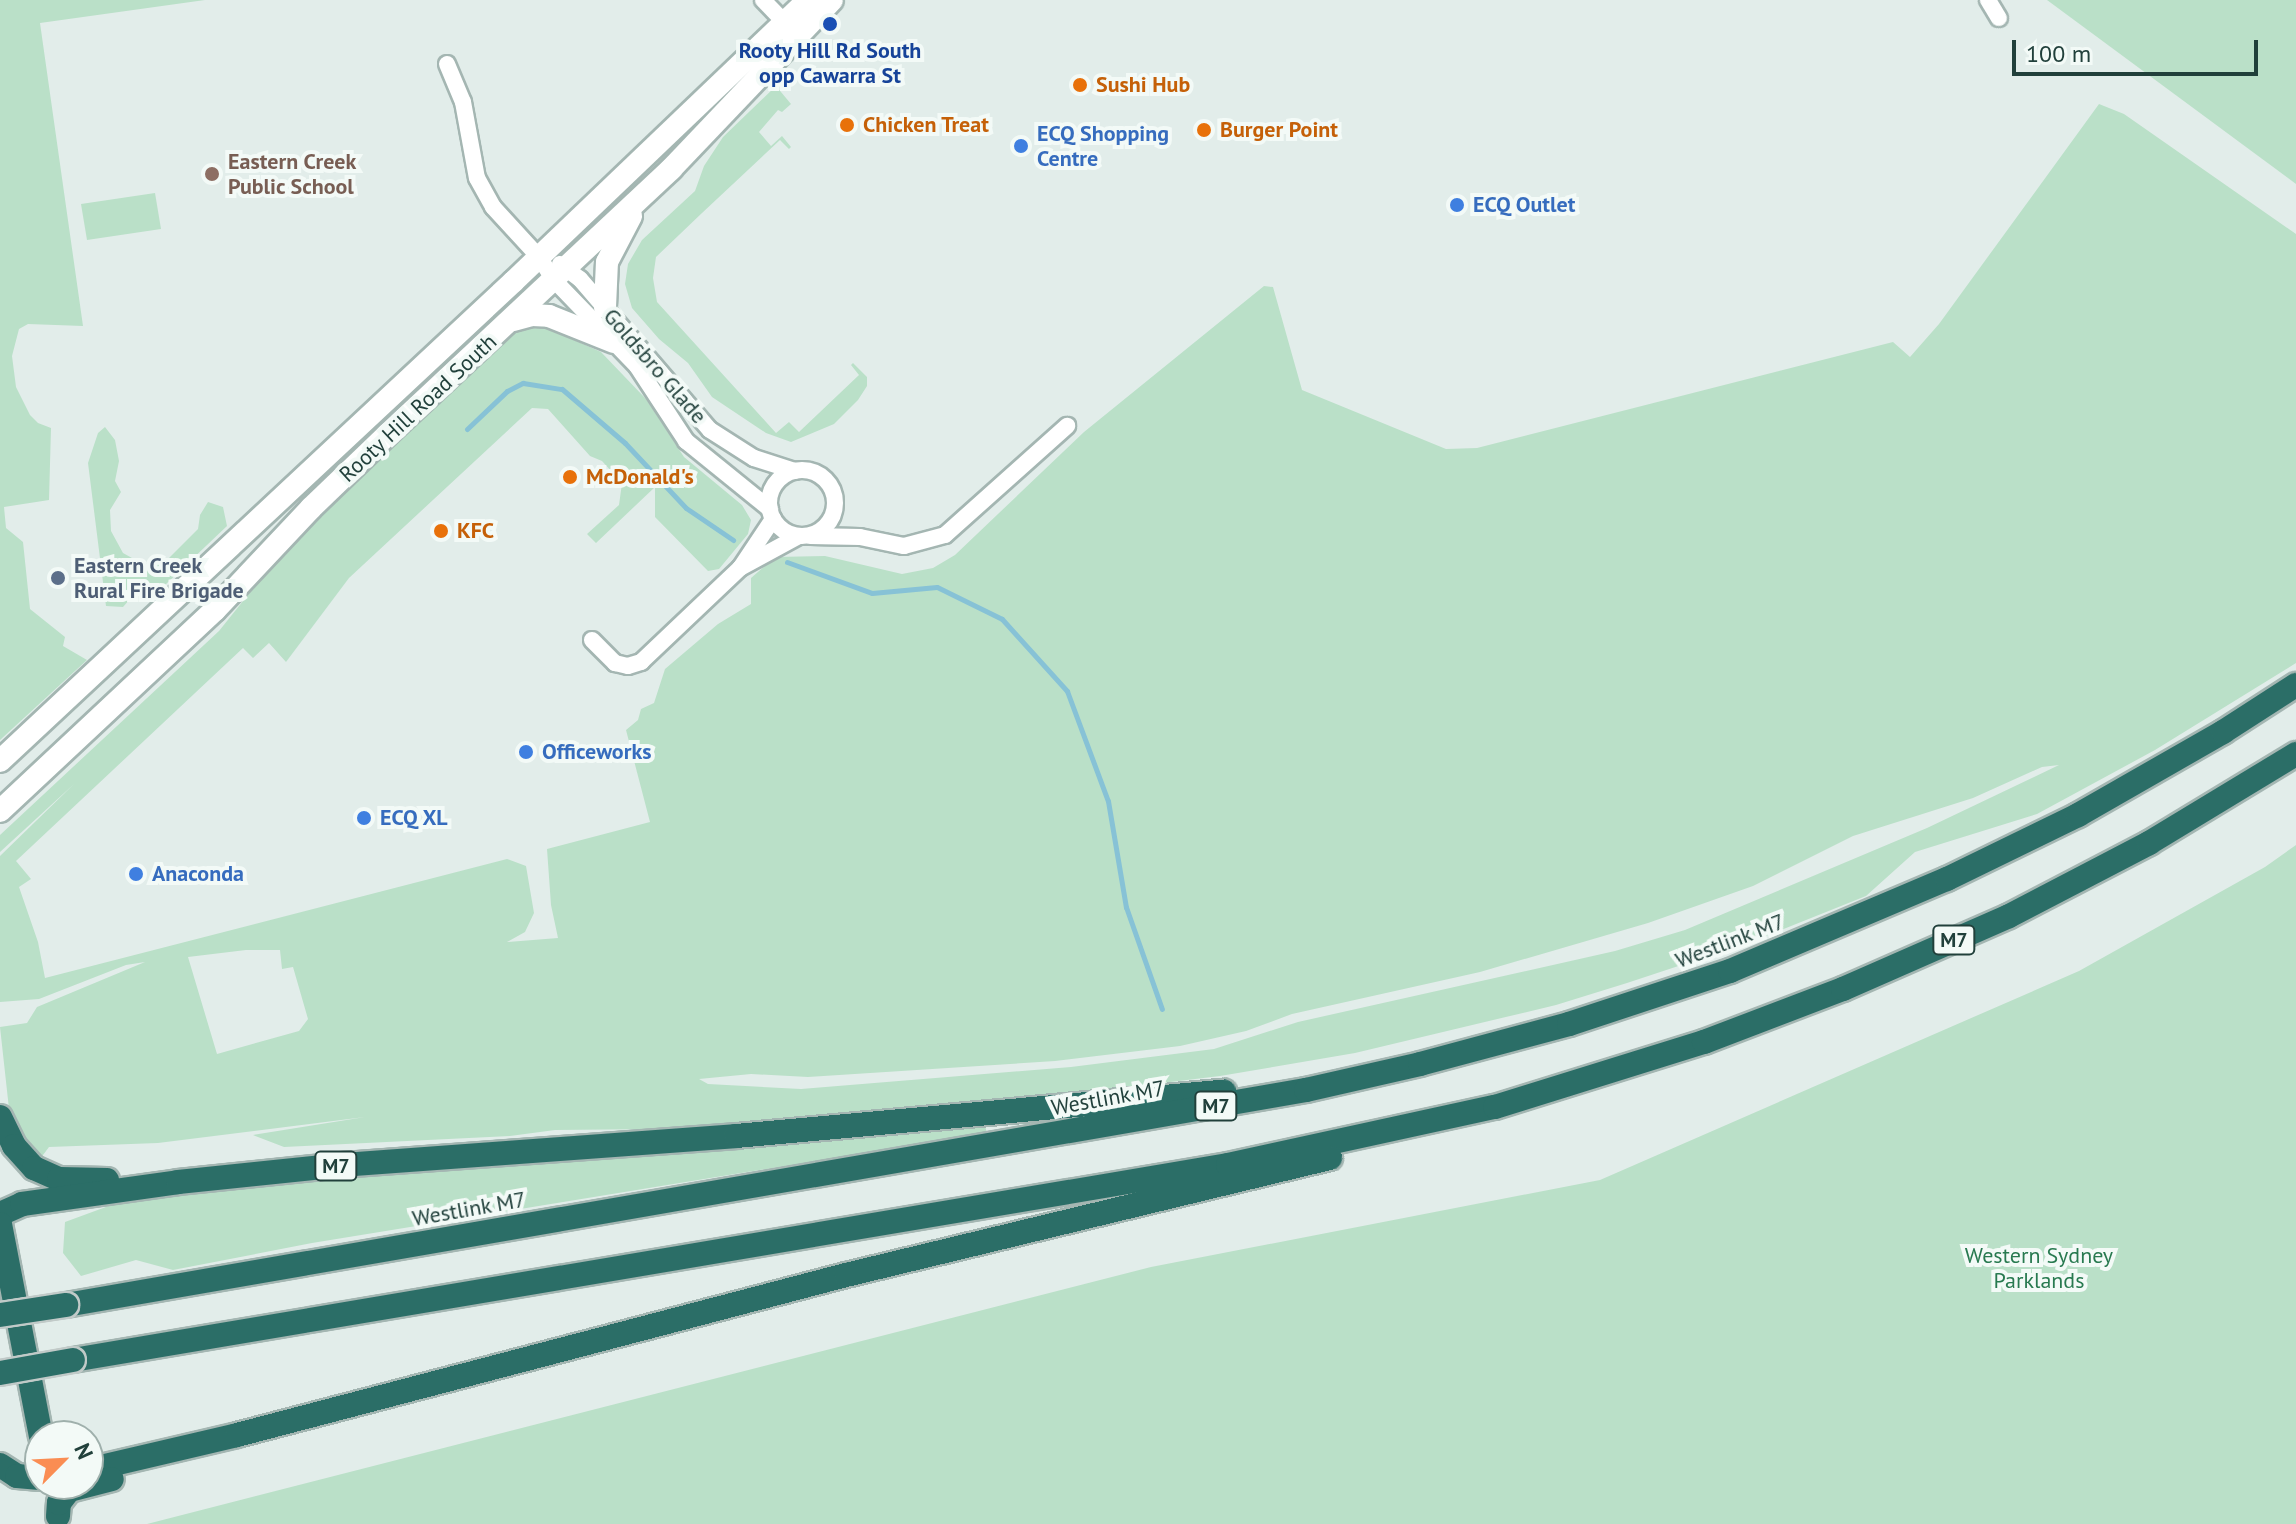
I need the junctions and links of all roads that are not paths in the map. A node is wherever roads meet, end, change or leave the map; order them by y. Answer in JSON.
{"nodes":[{"id":1,"x":763,"y":0,"type":"edge"},
{"id":2,"x":808,"y":0,"type":"edge"},
{"id":3,"x":832,"y":0,"type":"edge"},
{"id":4,"x":1988,"y":0,"type":"edge"},
{"id":5,"x":1999,"y":18,"type":"dead end"},
{"id":6,"x":791,"y":28,"type":"junction"},
{"id":7,"x":447,"y":64,"type":"dead end"},
{"id":8,"x":640,"y":197,"type":"junction"},
{"id":9,"x":539,"y":257,"type":"junction"},
{"id":10,"x":561,"y":274,"type":"junction"},
{"id":11,"x":605,"y":307,"type":"junction"},
{"id":12,"x":513,"y":320,"type":"junction"},
{"id":13,"x":614,"y":342,"type":"junction"},
{"id":14,"x":1067,"y":426,"type":"dead end"},
{"id":15,"x":795,"y":471,"type":"junction"},
{"id":16,"x":836,"y":502,"type":"junction"},
{"id":17,"x":771,"y":514,"type":"junction"},
{"id":18,"x":805,"y":536,"type":"junction"},
{"id":19,"x":860,"y":537,"type":"junction"},
{"id":20,"x":740,"y":568,"type":"junction"},
{"id":21,"x":592,"y":640,"type":"dead end"},
{"id":22,"x":2296,"y":685,"type":"edge"},
{"id":23,"x":2296,"y":754,"type":"edge"},
{"id":24,"x":3,"y":756,"type":"edge"},
{"id":25,"x":0,"y":811,"type":"edge"},
{"id":26,"x":1306,"y":1090,"type":"junction"},
{"id":27,"x":0,"y":1117,"type":"edge"},
{"id":28,"x":1410,"y":1127,"type":"junction"},
{"id":29,"x":178,"y":1182,"type":"junction"},
{"id":30,"x":0,"y":1214,"type":"edge"},
{"id":31,"x":0,"y":1224,"type":"edge"},
{"id":32,"x":0,"y":1315,"type":"edge"},
{"id":33,"x":0,"y":1373,"type":"edge"},
{"id":34,"x":385,"y":1395,"type":"junction"},
{"id":35,"x":38,"y":1420,"type":"edge"},
{"id":36,"x":0,"y":1465,"type":"edge"},
{"id":37,"x":104,"y":1466,"type":"edge"},
{"id":38,"x":24,"y":1477,"type":"edge"},
{"id":39,"x":54,"y":1500,"type":"edge"},
{"id":40,"x":58,"y":1520,"type":"edge"}],
"edges":[{"from":1,"to":6,"type":"street"},
{"from":2,"to":6,"type":"main road","name":"Rooty Hill Road South"},
{"from":3,"to":6,"type":"main road","name":"Rooty Hill Road South"},
{"from":4,"to":5,"type":"street"},
{"from":6,"to":8,"type":"main road","name":"Rooty Hill Road South"},
{"from":6,"to":9,"type":"main road","name":"Rooty Hill Road South"},
{"from":7,"to":9,"type":"street"},
{"from":8,"to":10,"type":"main road","name":"Rooty Hill Road South"},
{"from":8,"to":11,"type":"main road"},
{"from":9,"to":10,"type":"street"},
{"from":9,"to":24,"type":"main road","name":"Rooty Hill Road South"},
{"from":10,"to":11,"type":"street","name":"Goldsbro Glade"},
{"from":10,"to":12,"type":"main road","name":"Rooty Hill Road South"},
{"from":10,"to":13,"type":"street","name":"Goldsbro Glade"},
{"from":11,"to":15,"type":"street","name":"Goldsbro Glade"},
{"from":12,"to":13,"type":"main road"},
{"from":12,"to":25,"type":"main road","name":"Rooty Hill Road South"},
{"from":13,"to":17,"type":"street","name":"Goldsbro Glade"},
{"from":14,"to":19,"type":"street"},
{"from":15,"to":16,"type":"street","name":"Goldsbro Glade"},
{"from":15,"to":17,"type":"street"},
{"from":16,"to":18,"type":"street"},
{"from":16,"to":19,"type":"street","name":"Goldsbro Glade"},
{"from":17,"to":18,"type":"street","name":"Goldsbro Glade"},
{"from":17,"to":20,"type":"street"},
{"from":18,"to":19,"type":"street"},
{"from":18,"to":20,"type":"street"},
{"from":20,"to":21,"type":"street"},
{"from":22,"to":26,"type":"highway","name":"Westlink M7","number":"M7"},
{"from":23,"to":28,"type":"highway","number":"M7"},
{"from":26,"to":29,"type":"highway","number":"M7"},
{"from":26,"to":32,"type":"highway","name":"Westlink M7","number":"M7","bridge":true},
{"from":27,"to":29,"type":"highway","number":"M7"},
{"from":28,"to":33,"type":"highway","number":"M7","bridge":true},
{"from":28,"to":34,"type":"highway"},
{"from":29,"to":30,"type":"highway","number":"M7"},
{"from":31,"to":35,"type":"highway"},
{"from":34,"to":37,"type":"highway"},
{"from":34,"to":40,"type":"highway"},
{"from":36,"to":38,"type":"highway"},
{"from":39,"to":40,"type":"highway"}]}
